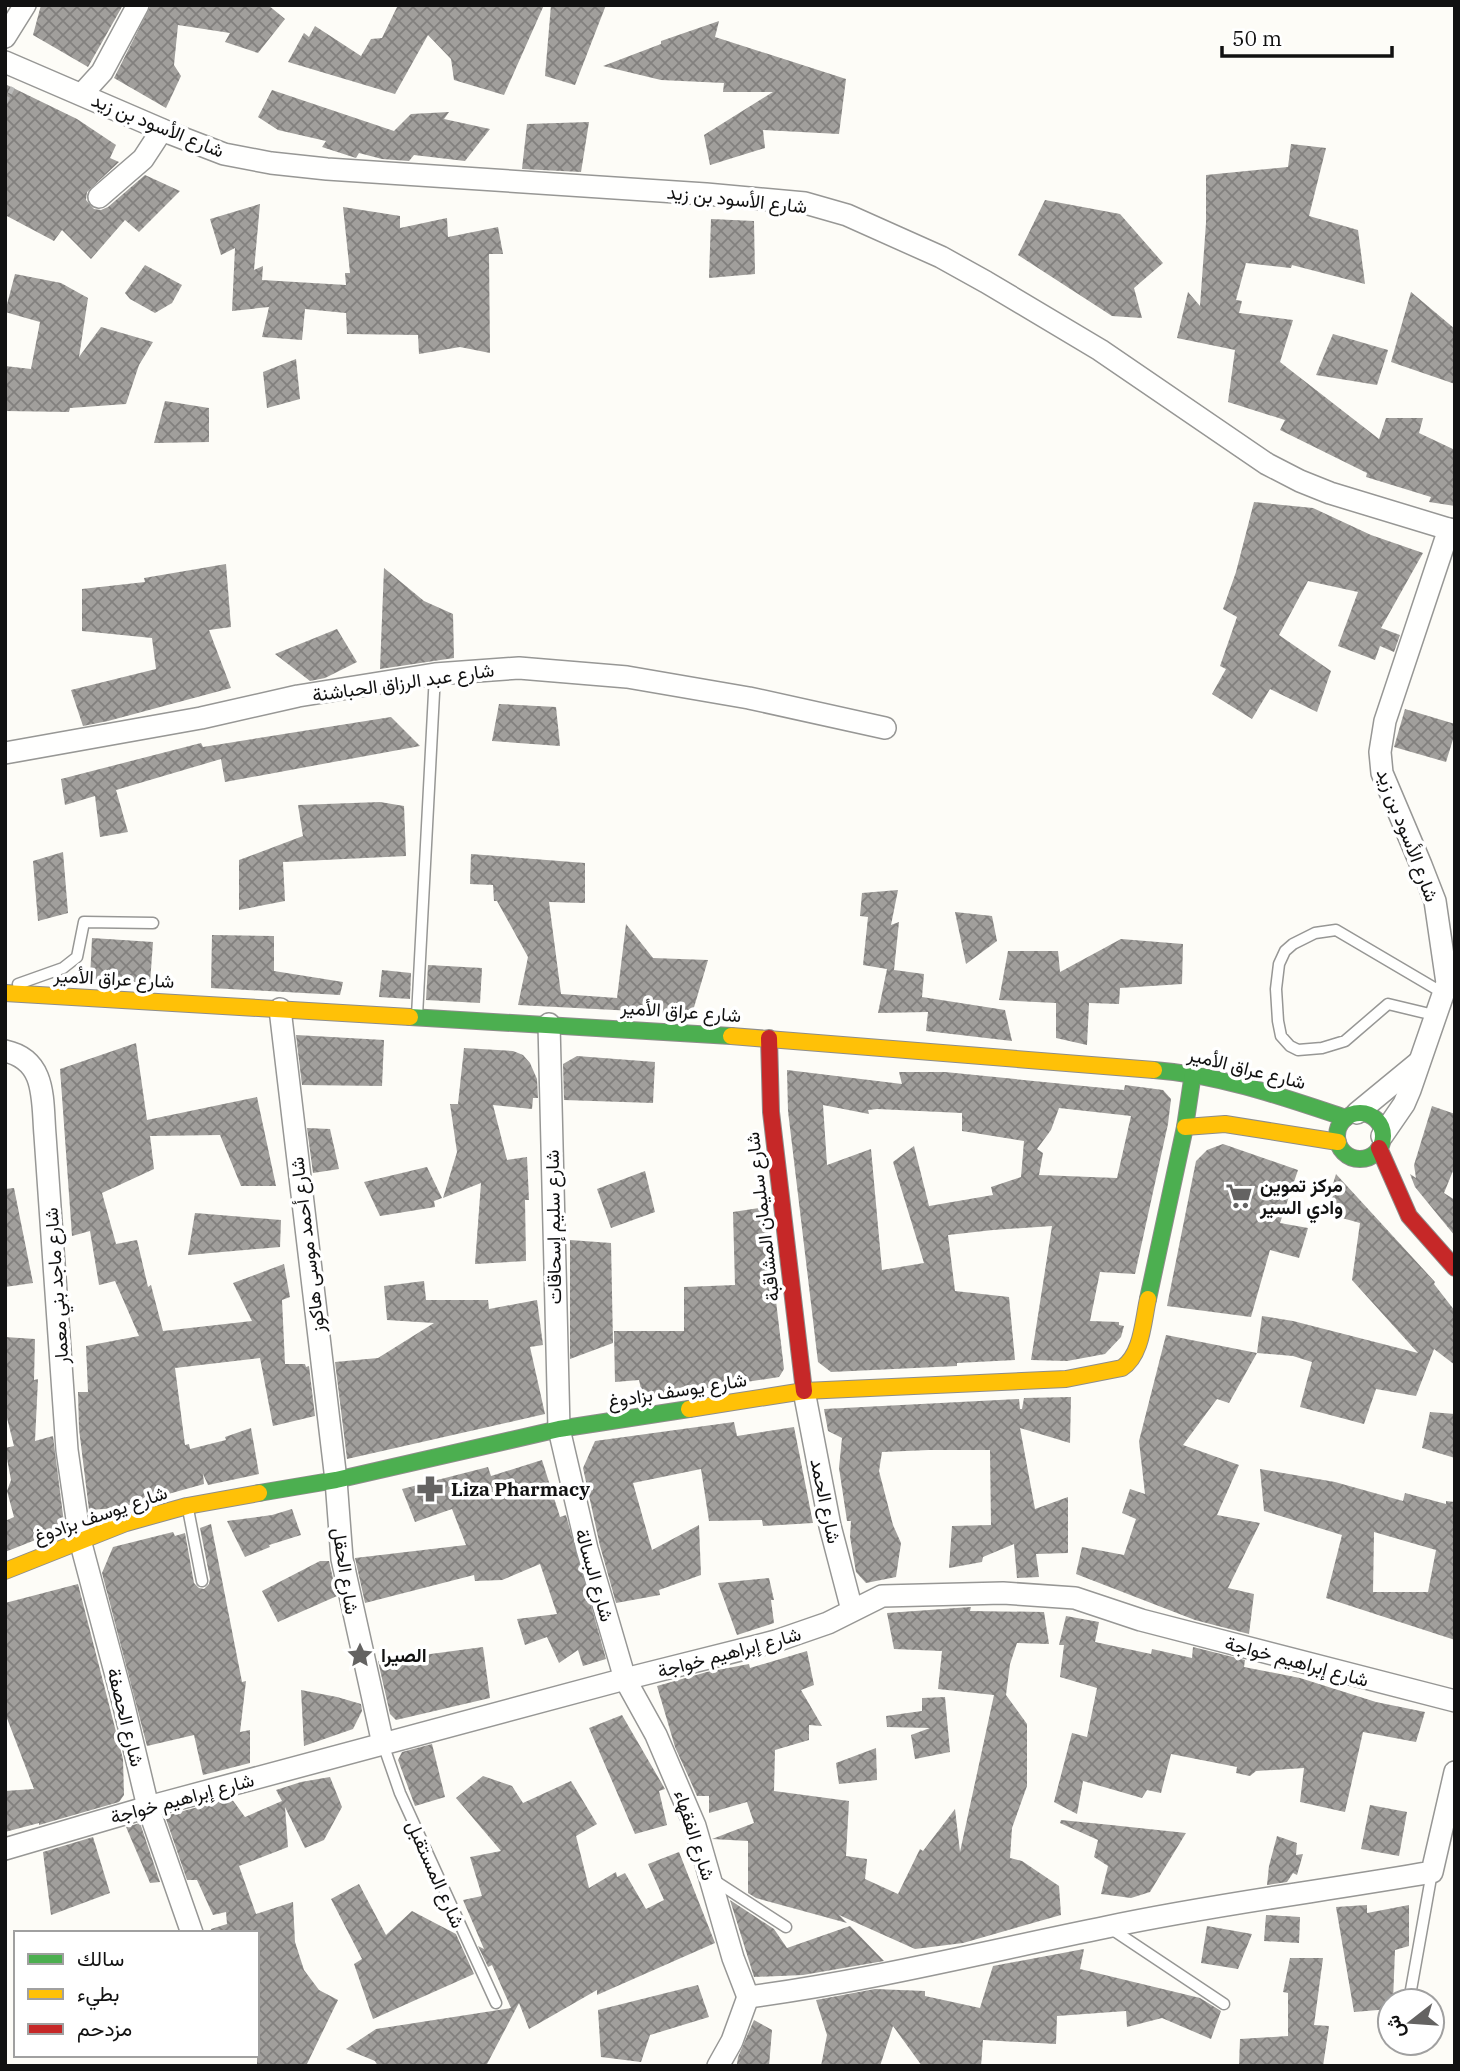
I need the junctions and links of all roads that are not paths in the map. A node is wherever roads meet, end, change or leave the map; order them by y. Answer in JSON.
{"nodes":[{"id":1,"x":24,"y":5,"type":"edge"},
{"id":2,"x":138,"y":5,"type":"edge"},
{"id":3,"x":5,"y":37,"type":"edge"},
{"id":4,"x":5,"y":62,"type":"edge"},
{"id":5,"x":82,"y":94,"type":"junction"},
{"id":6,"x":162,"y":130,"type":"junction"},
{"id":7,"x":99,"y":197,"type":"dead end"},
{"id":8,"x":1452,"y":530,"type":"edge"},
{"id":9,"x":435,"y":674,"type":"junction"},
{"id":10,"x":885,"y":728,"type":"dead end"},
{"id":11,"x":5,"y":753,"type":"edge"},
{"id":12,"x":153,"y":923,"type":"dead end"},
{"id":13,"x":1448,"y":984,"type":"edge"},
{"id":14,"x":5,"y":991,"type":"edge"},
{"id":15,"x":280,"y":1009,"type":"junction"},
{"id":16,"x":1434,"y":1015,"type":"junction"},
{"id":17,"x":417,"y":1016,"type":"junction"},
{"id":18,"x":549,"y":1024,"type":"junction"},
{"id":19,"x":769,"y":1038,"type":"junction"},
{"id":20,"x":5,"y":1051,"type":"edge"},
{"id":21,"x":1419,"y":1062,"type":"junction"},
{"id":22,"x":1193,"y":1073,"type":"junction"},
{"id":23,"x":1352,"y":1116,"type":"junction"},
{"id":24,"x":1185,"y":1127,"type":"junction"},
{"id":25,"x":1338,"y":1142,"type":"junction"},
{"id":26,"x":1380,"y":1142,"type":"junction"},
{"id":27,"x":1359,"y":1159,"type":"junction"},
{"id":28,"x":1409,"y":1216,"type":"junction"},
{"id":29,"x":1455,"y":1268,"type":"edge"},
{"id":30,"x":804,"y":1391,"type":"junction"},
{"id":31,"x":559,"y":1429,"type":"junction"},
{"id":32,"x":336,"y":1480,"type":"junction"},
{"id":33,"x":187,"y":1506,"type":"junction"},
{"id":34,"x":80,"y":1540,"type":"junction"},
{"id":35,"x":5,"y":1571,"type":"edge"},
{"id":36,"x":202,"y":1581,"type":"dead end"},
{"id":37,"x":852,"y":1610,"type":"junction"},
{"id":38,"x":625,"y":1679,"type":"junction"},
{"id":39,"x":1455,"y":1702,"type":"edge"},
{"id":40,"x":383,"y":1744,"type":"junction"},
{"id":41,"x":1455,"y":1772,"type":"edge"},
{"id":42,"x":148,"y":1807,"type":"junction"},
{"id":43,"x":5,"y":1849,"type":"edge"},
{"id":44,"x":1432,"y":1872,"type":"junction"},
{"id":45,"x":709,"y":1877,"type":"junction"},
{"id":46,"x":1108,"y":1926,"type":"junction"},
{"id":47,"x":786,"y":1927,"type":"dead end"},
{"id":48,"x":191,"y":1931,"type":"edge"},
{"id":49,"x":1411,"y":1987,"type":"edge"},
{"id":50,"x":748,"y":1997,"type":"junction"},
{"id":51,"x":496,"y":2003,"type":"dead end"},
{"id":52,"x":1224,"y":2004,"type":"dead end"},
{"id":53,"x":718,"y":2066,"type":"edge"}],
"edges":[{"from":1,"to":3,"type":"street"},
{"from":2,"to":5,"type":"street"},
{"from":4,"to":5,"type":"street","name":"شارع الأسود بن زيد"},
{"from":5,"to":6,"type":"street","name":"شارع الأسود بن زيد"},
{"from":6,"to":7,"type":"street"},
{"from":6,"to":8,"type":"street","name":"شارع الأسود بن زيد"},
{"from":8,"to":13,"type":"street","name":"شارع الأسود بن زيد"},
{"from":9,"to":10,"type":"street","name":"شارع عبد الرزاق الحباشنة"},
{"from":9,"to":11,"type":"street","name":"شارع عبد الرزاق الحباشنة"},
{"from":9,"to":17,"type":"lane"},
{"from":12,"to":14,"type":"lane"},
{"from":13,"to":16,"type":"street"},
{"from":13,"to":16,"type":"lane"},
{"from":14,"to":15,"type":"main road","name":"شارع عراق الأمير"},
{"from":15,"to":17,"type":"main road","name":"شارع عراق الأمير"},
{"from":15,"to":32,"type":"street","name":"شارع أحمد موسى هاكوز"},
{"from":16,"to":21,"type":"street"},
{"from":17,"to":18,"type":"main road","name":"شارع عراق الأمير"},
{"from":18,"to":19,"type":"main road","name":"شارع عراق الأمير"},
{"from":18,"to":31,"type":"street","name":"شارع سليم إسحاقات"},
{"from":19,"to":22,"type":"main road","name":"شارع عراق الأمير"},
{"from":19,"to":30,"type":"main road","name":"شارع سليمان المشاقبة"},
{"from":20,"to":34,"type":"street","name":"شارع ماجد بني معمار"},
{"from":21,"to":23,"type":"street"},
{"from":21,"to":26,"type":"street"},
{"from":22,"to":23,"type":"main road","name":"شارع عراق الأمير"},
{"from":22,"to":24,"type":"main road"},
{"from":23,"to":25,"type":"main road"},
{"from":23,"to":26,"type":"main road"},
{"from":24,"to":25,"type":"main road"},
{"from":24,"to":30,"type":"main road","name":"شارع يوسف بزادوغ"},
{"from":25,"to":27,"type":"main road"},
{"from":26,"to":27,"type":"main road"},
{"from":26,"to":28,"type":"main road"},
{"from":27,"to":28,"type":"main road"},
{"from":28,"to":29,"type":"main road"},
{"from":30,"to":31,"type":"main road","name":"شارع يوسف بزادوغ"},
{"from":30,"to":37,"type":"street","name":"شارع الحمد"},
{"from":31,"to":32,"type":"main road","name":"شارع يوسف بزادوغ"},
{"from":31,"to":38,"type":"street","name":"شارع البسالة"},
{"from":32,"to":33,"type":"main road","name":"شارع يوسف بزادوغ"},
{"from":32,"to":40,"type":"street","name":"شارع الحقل"},
{"from":33,"to":34,"type":"main road","name":"شارع يوسف بزادوغ"},
{"from":33,"to":36,"type":"lane"},
{"from":34,"to":35,"type":"main road","name":"شارع يوسف بزادوغ"},
{"from":34,"to":42,"type":"street","name":"شارع الحصفة"},
{"from":37,"to":38,"type":"street","name":"شارع إبراهيم خواجة"},
{"from":37,"to":39,"type":"street","name":"شارع إبراهيم خواجة"},
{"from":38,"to":40,"type":"street","name":"شارع إبراهيم خواجة"},
{"from":38,"to":45,"type":"street","name":"شارع الفقهاء"},
{"from":40,"to":42,"type":"street","name":"شارع إبراهيم خواجة"},
{"from":40,"to":51,"type":"lane","name":"شارع المستقبل"},
{"from":41,"to":44,"type":"street"},
{"from":42,"to":43,"type":"street","name":"شارع إبراهيم خواجة"},
{"from":42,"to":48,"type":"street","name":"شارع الحصفة"},
{"from":44,"to":46,"type":"street"},
{"from":44,"to":49,"type":"lane"},
{"from":45,"to":47,"type":"lane"},
{"from":45,"to":50,"type":"street","name":"شارع الفقهاء"},
{"from":46,"to":50,"type":"street"},
{"from":46,"to":52,"type":"lane"},
{"from":50,"to":53,"type":"street"}]}
